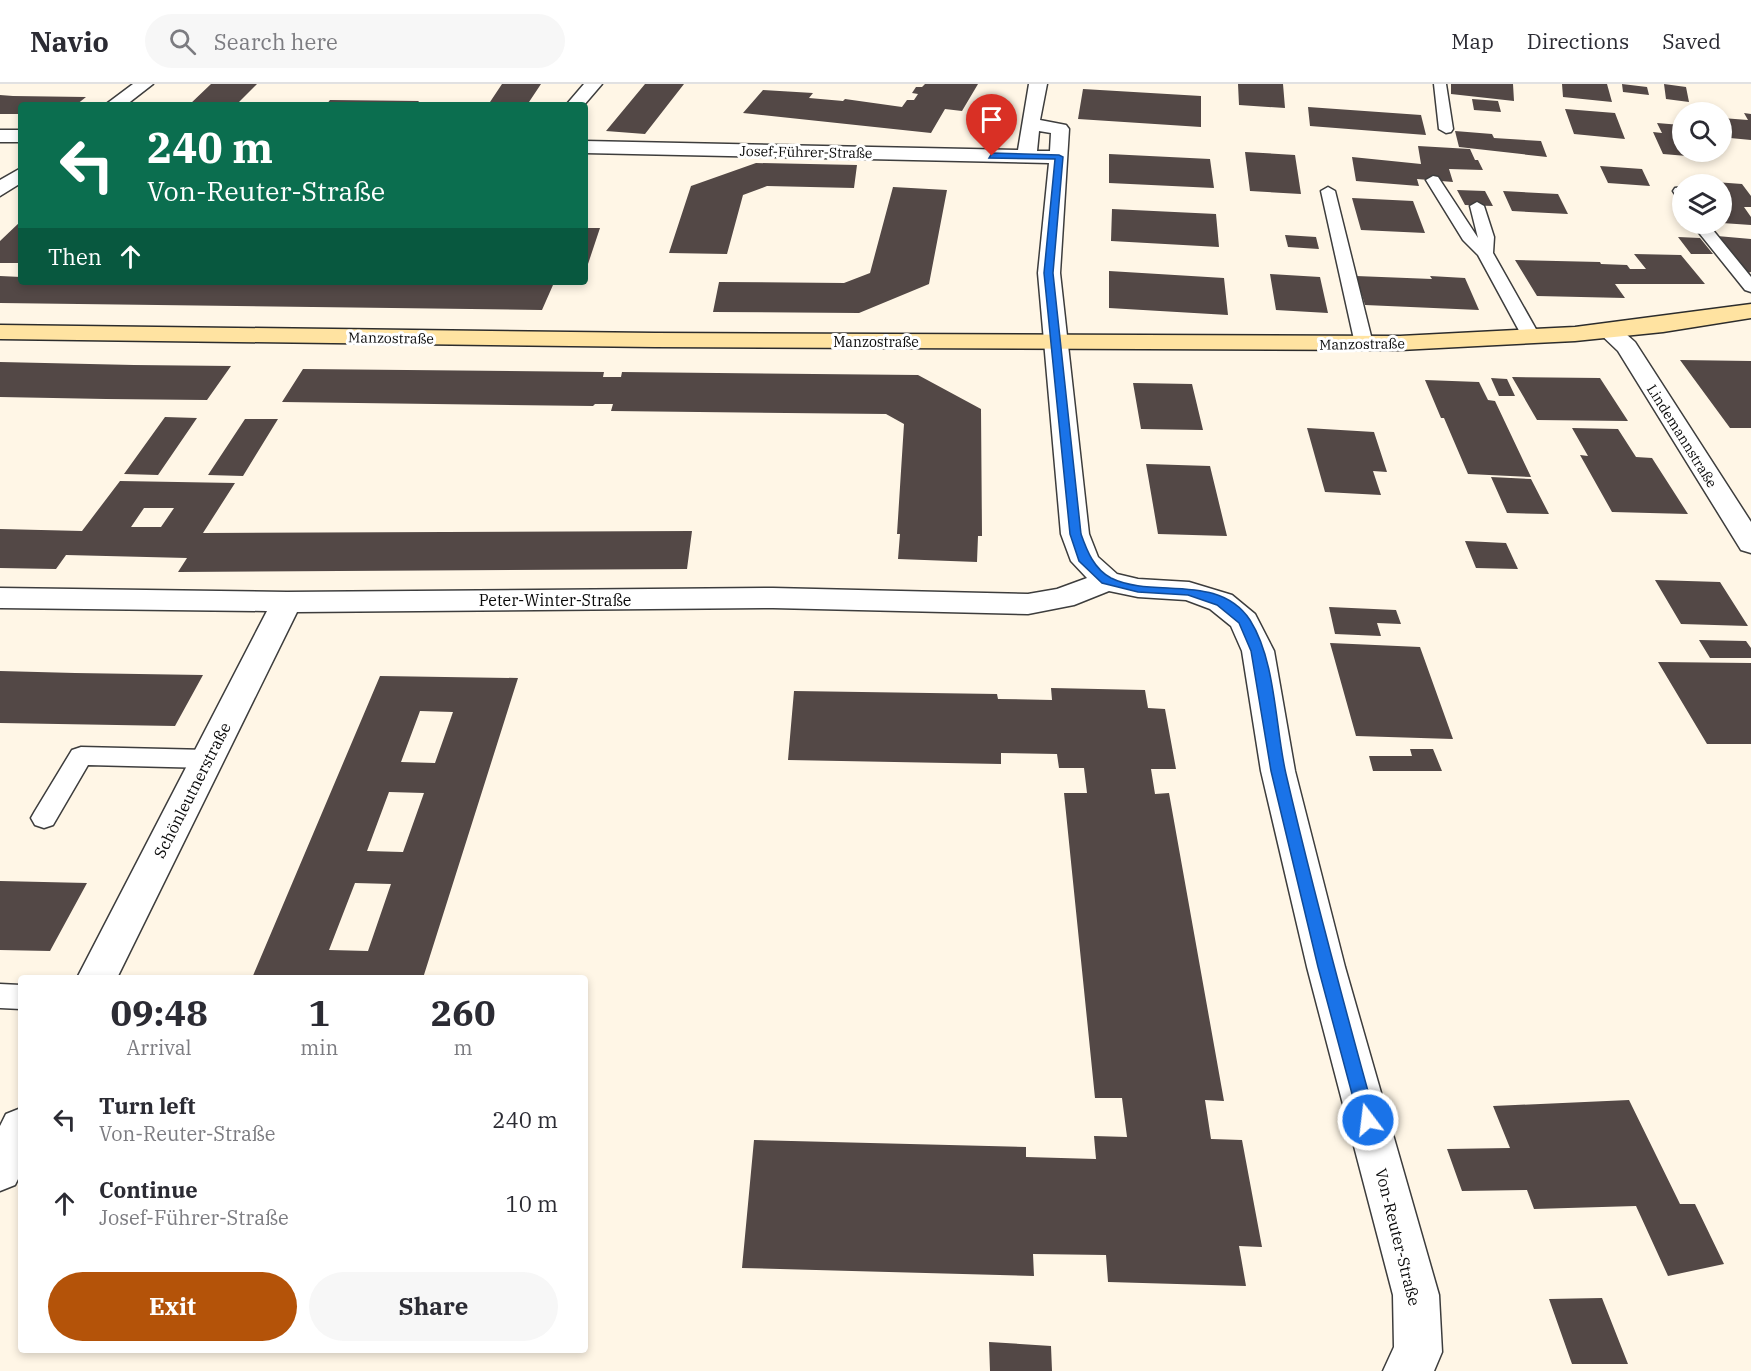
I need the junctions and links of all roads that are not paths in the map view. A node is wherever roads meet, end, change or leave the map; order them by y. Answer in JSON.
{"nodes":[{"id":1,"x":144,"y":84,"type":"edge"},
{"id":2,"x":593,"y":84,"type":"edge"},
{"id":3,"x":1038,"y":84,"type":"edge"},
{"id":4,"x":1440,"y":84,"type":"edge"},
{"id":5,"x":118,"y":102,"type":"edge"},
{"id":6,"x":578,"y":102,"type":"edge"},
{"id":7,"x":1030,"y":124,"type":"junction"},
{"id":8,"x":1446,"y":129,"type":"dead end"},
{"id":9,"x":0,"y":136,"type":"edge"},
{"id":10,"x":18,"y":136,"type":"edge"},
{"id":11,"x":588,"y":147,"type":"edge"},
{"id":12,"x":1027,"y":157,"type":"junction"},
{"id":13,"x":1059,"y":157,"type":"junction"},
{"id":14,"x":18,"y":177,"type":"edge"},
{"id":15,"x":1433,"y":180,"type":"dead end"},
{"id":16,"x":0,"y":190,"type":"edge"},
{"id":17,"x":1328,"y":191,"type":"dead end"},
{"id":18,"x":1477,"y":206,"type":"dead end"},
{"id":19,"x":1708,"y":234,"type":"edge"},
{"id":20,"x":1485,"y":253,"type":"junction"},
{"id":21,"x":1751,"y":286,"type":"edge"},
{"id":22,"x":1751,"y":310,"type":"edge"},
{"id":23,"x":1609,"y":331,"type":"junction"},
{"id":24,"x":0,"y":332,"type":"edge"},
{"id":25,"x":1532,"y":338,"type":"junction"},
{"id":26,"x":1055,"y":342,"type":"junction"},
{"id":27,"x":1364,"y":344,"type":"junction"},
{"id":28,"x":1751,"y":544,"type":"edge"},
{"id":29,"x":1107,"y":581,"type":"junction"},
{"id":30,"x":0,"y":598,"type":"edge"},
{"id":31,"x":287,"y":602,"type":"junction"},
{"id":32,"x":208,"y":759,"type":"junction"},
{"id":33,"x":44,"y":818,"type":"dead end"},
{"id":34,"x":99,"y":975,"type":"edge"},
{"id":35,"x":0,"y":996,"type":"edge"},
{"id":36,"x":18,"y":996,"type":"edge"},
{"id":37,"x":18,"y":1134,"type":"edge"},
{"id":38,"x":0,"y":1170,"type":"edge"},
{"id":39,"x":1407,"y":1371,"type":"edge"}],
"edges":[{"from":1,"to":5,"type":"street"},
{"from":2,"to":6,"type":"street"},
{"from":3,"to":7,"type":"street"},
{"from":4,"to":8,"type":"lane"},
{"from":7,"to":12,"type":"street"},
{"from":7,"to":13,"type":"street","name":"Von-Reuter-Straße"},
{"from":9,"to":10,"type":"street"},
{"from":11,"to":12,"type":"street","name":"Josef-Führer-Straße"},
{"from":12,"to":13,"type":"street"},
{"from":13,"to":26,"type":"street","name":"Von-Reuter-Straße"},
{"from":14,"to":16,"type":"street"},
{"from":15,"to":20,"type":"lane"},
{"from":17,"to":27,"type":"lane"},
{"from":18,"to":20,"type":"lane"},
{"from":19,"to":21,"type":"lane"},
{"from":20,"to":25,"type":"lane"},
{"from":22,"to":23,"type":"street","name":"Manzostraße"},
{"from":23,"to":25,"type":"street","name":"Manzostraße"},
{"from":23,"to":28,"type":"street","name":"Lindemannstraße"},
{"from":24,"to":26,"type":"street","name":"Manzostraße"},
{"from":25,"to":27,"type":"street","name":"Manzostraße"},
{"from":26,"to":27,"type":"street","name":"Manzostraße"},
{"from":26,"to":29,"type":"street","name":"Von-Reuter-Straße"},
{"from":29,"to":31,"type":"street","name":"Peter-Winter-Straße"},
{"from":29,"to":39,"type":"street","name":"Von-Reuter-Straße"},
{"from":30,"to":31,"type":"street","name":"Peter-Winter-Straße"},
{"from":31,"to":32,"type":"street","name":"Schönleutnerstraße"},
{"from":32,"to":33,"type":"lane"},
{"from":32,"to":34,"type":"street","name":"Schönleutnerstraße"},
{"from":35,"to":36,"type":"lane"},
{"from":37,"to":38,"type":"street"}]}
